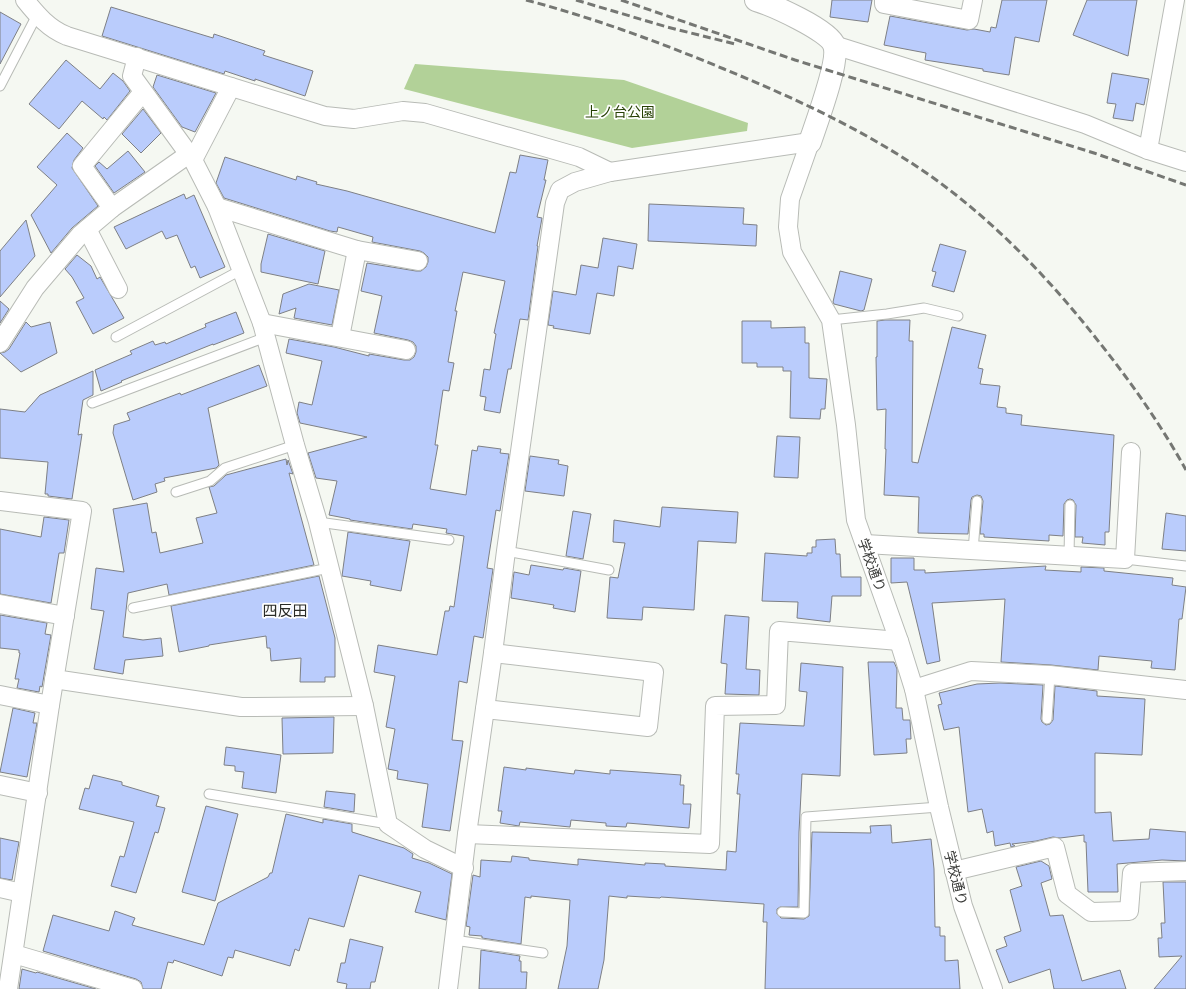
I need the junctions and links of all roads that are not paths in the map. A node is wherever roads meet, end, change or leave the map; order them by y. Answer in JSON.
{"nodes":[{"id":1,"x":25,"y":0,"type":"edge"},
{"id":2,"x":756,"y":0,"type":"edge"},
{"id":3,"x":884,"y":0,"type":"edge"},
{"id":4,"x":973,"y":0,"type":"edge"},
{"id":5,"x":1175,"y":0,"type":"edge"},
{"id":6,"x":37,"y":15,"type":"junction"},
{"id":7,"x":834,"y":45,"type":"junction"},
{"id":8,"x":137,"y":58,"type":"junction"},
{"id":9,"x":0,"y":86,"type":"edge"},
{"id":10,"x":231,"y":87,"type":"junction"},
{"id":11,"x":143,"y":92,"type":"junction"},
{"id":12,"x":810,"y":142,"type":"junction"},
{"id":13,"x":1148,"y":150,"type":"junction"},
{"id":14,"x":191,"y":157,"type":"junction"},
{"id":15,"x":1186,"y":162,"type":"edge"},
{"id":16,"x":610,"y":172,"type":"junction"},
{"id":17,"x":217,"y":207,"type":"junction"},
{"id":18,"x":112,"y":208,"type":"junction"},
{"id":19,"x":87,"y":229,"type":"junction"},
{"id":20,"x":357,"y":250,"type":"junction"},
{"id":21,"x":418,"y":261,"type":"dead end"},
{"id":22,"x":241,"y":270,"type":"junction"},
{"id":23,"x":118,"y":290,"type":"dead end"},
{"id":24,"x":958,"y":316,"type":"dead end"},
{"id":25,"x":830,"y":320,"type":"junction"},
{"id":26,"x":264,"y":330,"type":"junction"},
{"id":27,"x":116,"y":337,"type":"dead end"},
{"id":28,"x":340,"y":337,"type":"junction"},
{"id":29,"x":0,"y":343,"type":"edge"},
{"id":30,"x":406,"y":350,"type":"dead end"},
{"id":31,"x":92,"y":403,"type":"dead end"},
{"id":32,"x":295,"y":445,"type":"junction"},
{"id":33,"x":1131,"y":452,"type":"dead end"},
{"id":34,"x":176,"y":492,"type":"dead end"},
{"id":35,"x":0,"y":501,"type":"edge"},
{"id":36,"x":977,"y":501,"type":"dead end"},
{"id":37,"x":1070,"y":505,"type":"dead end"},
{"id":38,"x":318,"y":522,"type":"junction"},
{"id":39,"x":449,"y":540,"type":"dead end"},
{"id":40,"x":865,"y":544,"type":"junction"},
{"id":41,"x":506,"y":551,"type":"junction"},
{"id":42,"x":973,"y":551,"type":"junction"},
{"id":43,"x":1069,"y":556,"type":"junction"},
{"id":44,"x":1125,"y":559,"type":"junction"},
{"id":45,"x":1186,"y":566,"type":"edge"},
{"id":46,"x":330,"y":568,"type":"junction"},
{"id":47,"x":609,"y":570,"type":"dead end"},
{"id":48,"x":0,"y":604,"type":"edge"},
{"id":49,"x":133,"y":608,"type":"dead end"},
{"id":50,"x":64,"y":616,"type":"junction"},
{"id":51,"x":899,"y":641,"type":"junction"},
{"id":52,"x":493,"y":653,"type":"junction"},
{"id":53,"x":1050,"y":675,"type":"junction"},
{"id":54,"x":54,"y":679,"type":"junction"},
{"id":55,"x":914,"y":689,"type":"junction"},
{"id":56,"x":1186,"y":690,"type":"edge"},
{"id":57,"x":0,"y":695,"type":"edge"},
{"id":58,"x":50,"y":705,"type":"junction"},
{"id":59,"x":364,"y":706,"type":"junction"},
{"id":60,"x":485,"y":709,"type":"junction"},
{"id":61,"x":1047,"y":719,"type":"dead end"},
{"id":62,"x":0,"y":785,"type":"edge"},
{"id":63,"x":38,"y":793,"type":"junction"},
{"id":64,"x":209,"y":794,"type":"dead end"},
{"id":65,"x":939,"y":807,"type":"junction"},
{"id":66,"x":388,"y":824,"type":"junction"},
{"id":67,"x":467,"y":834,"type":"junction"},
{"id":68,"x":464,"y":868,"type":"junction"},
{"id":69,"x":954,"y":871,"type":"junction"},
{"id":70,"x":1186,"y":871,"type":"edge"},
{"id":71,"x":0,"y":888,"type":"edge"},
{"id":72,"x":22,"y":893,"type":"junction"},
{"id":73,"x":782,"y":912,"type":"dead end"},
{"id":74,"x":454,"y":940,"type":"junction"},
{"id":75,"x":542,"y":953,"type":"dead end"},
{"id":76,"x":14,"y":954,"type":"junction"},
{"id":77,"x":8,"y":989,"type":"edge"},
{"id":78,"x":133,"y":989,"type":"edge"},
{"id":79,"x":448,"y":989,"type":"edge"},
{"id":80,"x":993,"y":989,"type":"edge"}],
"edges":[{"from":1,"to":6,"type":"street"},
{"from":2,"to":7,"type":"street"},
{"from":3,"to":4,"type":"street"},
{"from":5,"to":13,"type":"street"},
{"from":6,"to":8,"type":"street"},
{"from":6,"to":9,"type":"lane"},
{"from":7,"to":12,"type":"street"},
{"from":7,"to":13,"type":"street"},
{"from":8,"to":10,"type":"street"},
{"from":8,"to":11,"type":"street"},
{"from":10,"to":14,"type":"street"},
{"from":10,"to":16,"type":"street"},
{"from":11,"to":14,"type":"street"},
{"from":11,"to":18,"type":"street"},
{"from":12,"to":16,"type":"street"},
{"from":12,"to":25,"type":"street","name":"学校通り"},
{"from":13,"to":15,"type":"street"},
{"from":14,"to":17,"type":"street"},
{"from":14,"to":18,"type":"street"},
{"from":16,"to":41,"type":"street"},
{"from":17,"to":20,"type":"street"},
{"from":17,"to":22,"type":"street"},
{"from":18,"to":19,"type":"street"},
{"from":19,"to":23,"type":"street"},
{"from":19,"to":29,"type":"street"},
{"from":20,"to":21,"type":"street"},
{"from":20,"to":28,"type":"street"},
{"from":22,"to":26,"type":"street"},
{"from":22,"to":27,"type":"lane"},
{"from":24,"to":25,"type":"lane"},
{"from":25,"to":40,"type":"street","name":"学校通り"},
{"from":26,"to":28,"type":"street"},
{"from":26,"to":31,"type":"lane"},
{"from":26,"to":32,"type":"street"},
{"from":28,"to":30,"type":"street"},
{"from":32,"to":34,"type":"lane"},
{"from":32,"to":38,"type":"street"},
{"from":33,"to":44,"type":"street"},
{"from":35,"to":50,"type":"street"},
{"from":36,"to":42,"type":"lane"},
{"from":37,"to":43,"type":"lane"},
{"from":38,"to":39,"type":"lane"},
{"from":38,"to":46,"type":"street"},
{"from":40,"to":42,"type":"street"},
{"from":40,"to":51,"type":"street","name":"学校通り"},
{"from":41,"to":47,"type":"lane"},
{"from":41,"to":52,"type":"street"},
{"from":42,"to":43,"type":"street"},
{"from":43,"to":44,"type":"street"},
{"from":44,"to":45,"type":"lane"},
{"from":46,"to":49,"type":"lane"},
{"from":46,"to":59,"type":"street"},
{"from":48,"to":50,"type":"street"},
{"from":50,"to":54,"type":"street"},
{"from":51,"to":55,"type":"street","name":"学校通り"},
{"from":51,"to":67,"type":"street"},
{"from":52,"to":60,"type":"street"},
{"from":52,"to":60,"type":"street"},
{"from":53,"to":55,"type":"street"},
{"from":53,"to":56,"type":"street"},
{"from":53,"to":61,"type":"lane"},
{"from":54,"to":58,"type":"street"},
{"from":54,"to":59,"type":"street"},
{"from":55,"to":65,"type":"street","name":"学校通り"},
{"from":57,"to":58,"type":"street"},
{"from":58,"to":63,"type":"street"},
{"from":59,"to":66,"type":"street"},
{"from":60,"to":67,"type":"street"},
{"from":62,"to":63,"type":"street"},
{"from":63,"to":72,"type":"street"},
{"from":64,"to":66,"type":"lane"},
{"from":65,"to":69,"type":"street","name":"学校通り"},
{"from":65,"to":73,"type":"lane"},
{"from":66,"to":68,"type":"street"},
{"from":67,"to":68,"type":"street"},
{"from":68,"to":74,"type":"street"},
{"from":69,"to":70,"type":"street"},
{"from":69,"to":80,"type":"street","name":"学校通り"},
{"from":71,"to":72,"type":"street"},
{"from":72,"to":76,"type":"street"},
{"from":74,"to":75,"type":"lane"},
{"from":74,"to":79,"type":"street"},
{"from":76,"to":77,"type":"street"},
{"from":76,"to":78,"type":"street"}]}
